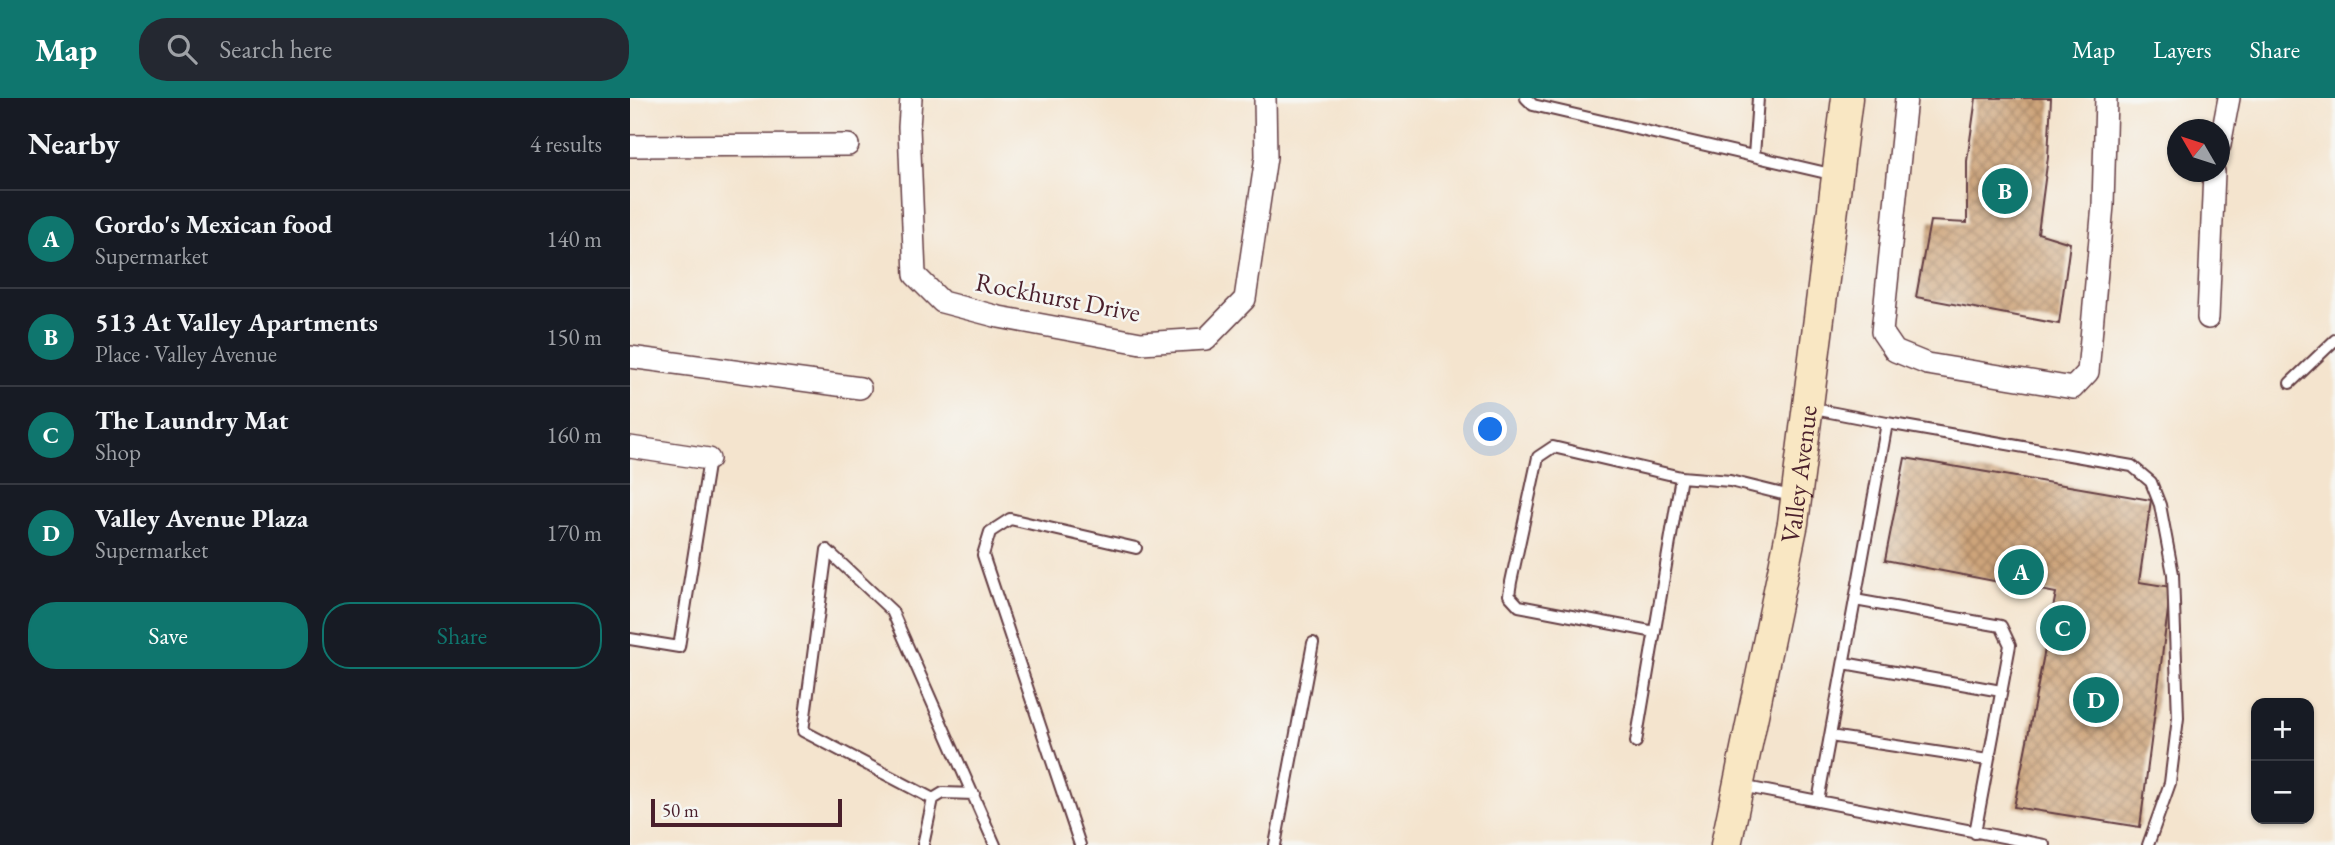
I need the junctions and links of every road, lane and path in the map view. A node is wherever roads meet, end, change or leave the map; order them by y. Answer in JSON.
{"nodes":[{"id":1,"x":911,"y":98,"type":"edge"},
{"id":2,"x":1265,"y":98,"type":"edge"},
{"id":3,"x":1526,"y":98,"type":"edge"},
{"id":4,"x":1758,"y":98,"type":"edge"},
{"id":5,"x":1847,"y":98,"type":"edge"},
{"id":6,"x":1906,"y":98,"type":"edge"},
{"id":7,"x":2106,"y":98,"type":"edge"},
{"id":8,"x":2229,"y":98,"type":"edge"},
{"id":9,"x":2225,"y":119,"type":"edge"},
{"id":10,"x":848,"y":145,"type":"dead end"},
{"id":11,"x":630,"y":146,"type":"edge"},
{"id":12,"x":1754,"y":156,"type":"junction"},
{"id":13,"x":1837,"y":175,"type":"junction"},
{"id":14,"x":2214,"y":182,"type":"edge"},
{"id":15,"x":2208,"y":318,"type":"dead end"},
{"id":16,"x":2335,"y":340,"type":"edge"},
{"id":17,"x":630,"y":357,"type":"edge"},
{"id":18,"x":2290,"y":383,"type":"dead end"},
{"id":19,"x":860,"y":388,"type":"dead end"},
{"id":20,"x":1809,"y":408,"type":"junction"},
{"id":21,"x":1887,"y":423,"type":"junction"},
{"id":22,"x":630,"y":447,"type":"edge"},
{"id":23,"x":709,"y":459,"type":"joint"},
{"id":24,"x":1681,"y":477,"type":"junction"},
{"id":25,"x":1797,"y":498,"type":"junction"},
{"id":26,"x":1136,"y":548,"type":"dead end"},
{"id":27,"x":1855,"y":600,"type":"junction"},
{"id":28,"x":1655,"y":632,"type":"junction"},
{"id":29,"x":630,"y":639,"type":"edge"},
{"id":30,"x":1313,"y":643,"type":"dead end"},
{"id":31,"x":1844,"y":663,"type":"junction"},
{"id":32,"x":2001,"y":691,"type":"junction"},
{"id":33,"x":1830,"y":736,"type":"junction"},
{"id":34,"x":1636,"y":742,"type":"dead end"},
{"id":35,"x":1988,"y":760,"type":"junction"},
{"id":36,"x":1741,"y":786,"type":"junction"},
{"id":37,"x":974,"y":794,"type":"junction"},
{"id":38,"x":933,"y":799,"type":"junction"},
{"id":39,"x":1818,"y":801,"type":"junction"},
{"id":40,"x":1975,"y":833,"type":"junction"},
{"id":41,"x":923,"y":845,"type":"edge"},
{"id":42,"x":995,"y":845,"type":"edge"},
{"id":43,"x":1080,"y":845,"type":"edge"},
{"id":44,"x":1275,"y":845,"type":"edge"},
{"id":45,"x":1726,"y":845,"type":"edge"},
{"id":46,"x":2044,"y":845,"type":"edge"},
{"id":47,"x":2148,"y":845,"type":"edge"}],
"edges":[{"from":1,"to":2,"type":"street","name":"Rockhurst Drive"},
{"from":3,"to":12,"type":"lane"},
{"from":4,"to":12,"type":"lane"},
{"from":5,"to":13,"type":"main road","name":"Valley Avenue"},
{"from":6,"to":7,"type":"street"},
{"from":8,"to":9,"type":"street"},
{"from":10,"to":11,"type":"street"},
{"from":12,"to":13,"type":"lane"},
{"from":13,"to":20,"type":"main road","name":"Valley Avenue"},
{"from":14,"to":15,"type":"street"},
{"from":16,"to":18,"type":"lane"},
{"from":17,"to":19,"type":"street"},
{"from":20,"to":21,"type":"lane"},
{"from":20,"to":25,"type":"main road","name":"Valley Avenue"},
{"from":21,"to":27,"type":"lane"},
{"from":21,"to":47,"type":"lane"},
{"from":22,"to":23,"type":"street"},
{"from":23,"to":29,"type":"lane"},
{"from":24,"to":25,"type":"lane"},
{"from":24,"to":28,"type":"lane"},
{"from":24,"to":28,"type":"lane"},
{"from":25,"to":36,"type":"main road","name":"Valley Avenue"},
{"from":26,"to":43,"type":"lane"},
{"from":27,"to":31,"type":"lane"},
{"from":27,"to":32,"type":"lane"},
{"from":28,"to":34,"type":"lane"},
{"from":30,"to":44,"type":"lane"},
{"from":31,"to":32,"type":"lane"},
{"from":31,"to":33,"type":"lane"},
{"from":32,"to":35,"type":"lane"},
{"from":33,"to":35,"type":"lane"},
{"from":33,"to":39,"type":"lane"},
{"from":35,"to":40,"type":"lane"},
{"from":36,"to":39,"type":"lane"},
{"from":36,"to":45,"type":"main road","name":"Valley Avenue"},
{"from":37,"to":38,"type":"lane"},
{"from":37,"to":38,"type":"lane"},
{"from":37,"to":42,"type":"lane"},
{"from":38,"to":41,"type":"lane"},
{"from":39,"to":40,"type":"lane"},
{"from":40,"to":46,"type":"lane"}]}
